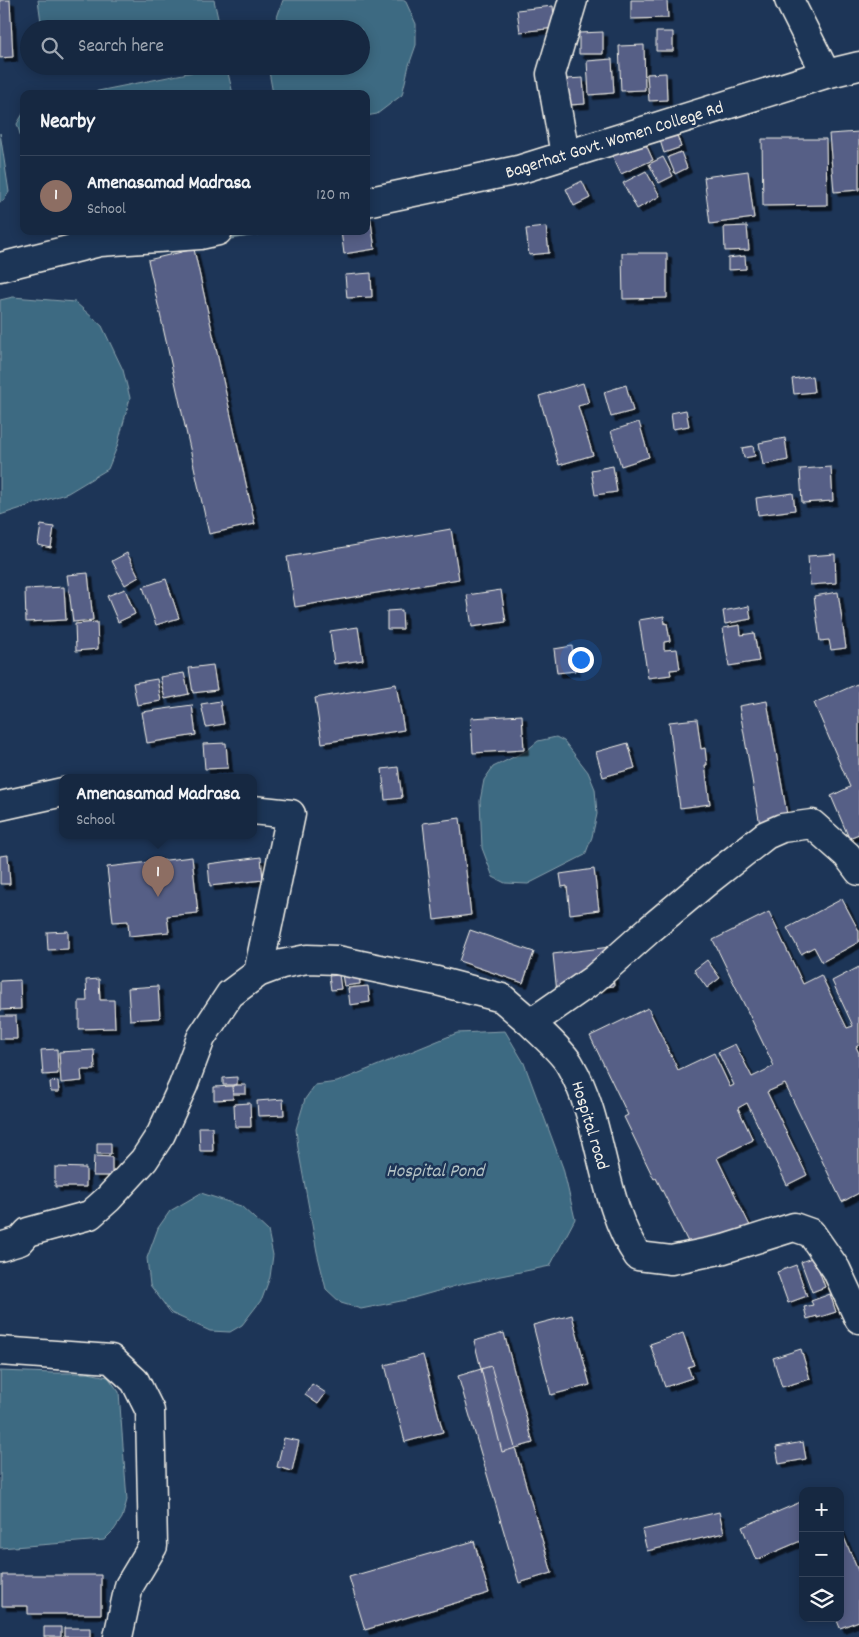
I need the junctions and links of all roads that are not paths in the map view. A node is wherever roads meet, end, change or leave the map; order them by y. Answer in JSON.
{"nodes":[{"id":1,"x":573,"y":0,"type":"edge"},
{"id":2,"x":789,"y":0,"type":"edge"},
{"id":3,"x":859,"y":66,"type":"edge"},
{"id":4,"x":826,"y":74,"type":"junction"},
{"id":5,"x":565,"y":154,"type":"junction"},
{"id":6,"x":370,"y":201,"type":"edge"},
{"id":7,"x":200,"y":235,"type":"edge"},
{"id":8,"x":0,"y":267,"type":"edge"},
{"id":9,"x":59,"y":793,"type":"edge"},
{"id":10,"x":0,"y":806,"type":"edge"},
{"id":11,"x":257,"y":810,"type":"edge"},
{"id":12,"x":859,"y":871,"type":"edge"},
{"id":13,"x":258,"y":973,"type":"junction"},
{"id":14,"x":531,"y":1023,"type":"junction"},
{"id":15,"x":0,"y":1247,"type":"edge"},
{"id":16,"x":859,"y":1319,"type":"edge"},
{"id":17,"x":0,"y":1350,"type":"edge"},
{"id":18,"x":118,"y":1637,"type":"edge"}],
"edges":[{"from":1,"to":5,"type":"street"},
{"from":2,"to":4,"type":"street"},
{"from":3,"to":4,"type":"street","name":"Bagerhat Govt. Women College Rd"},
{"from":4,"to":5,"type":"street","name":"Bagerhat Govt. Women College Rd"},
{"from":5,"to":6,"type":"street","name":"Bagerhat Govt. Women College Rd"},
{"from":7,"to":8,"type":"street"},
{"from":9,"to":10,"type":"street"},
{"from":11,"to":13,"type":"street"},
{"from":12,"to":14,"type":"street"},
{"from":13,"to":14,"type":"street"},
{"from":13,"to":15,"type":"street"},
{"from":14,"to":16,"type":"street","name":"Hospital road"},
{"from":17,"to":18,"type":"street"}]}
